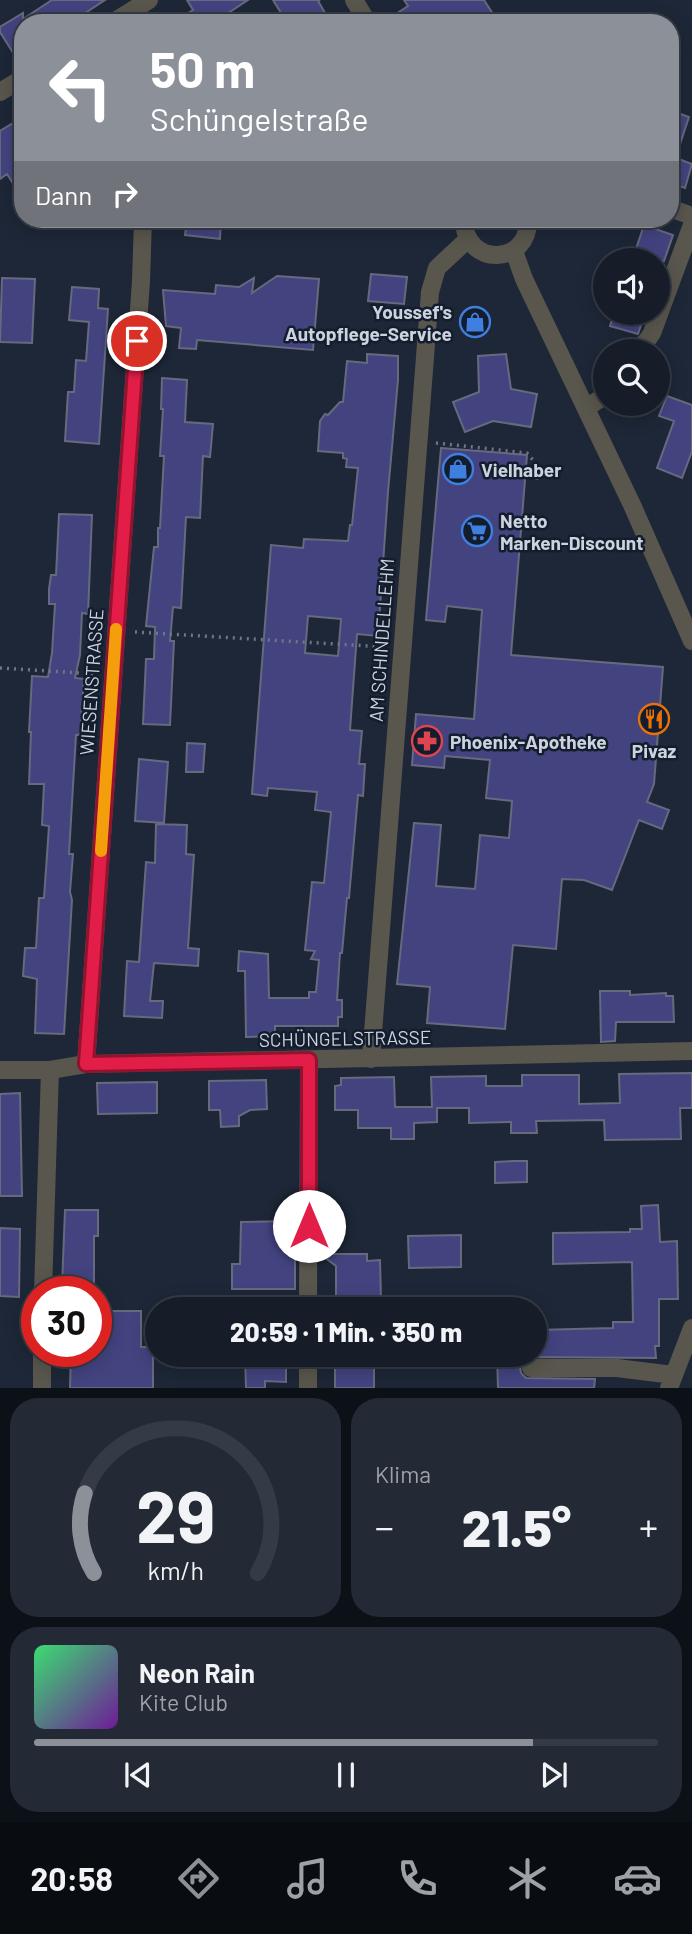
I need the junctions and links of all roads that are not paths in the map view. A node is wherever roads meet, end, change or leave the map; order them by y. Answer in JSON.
{"nodes":[{"id":1,"x":149,"y":0,"type":"edge"},
{"id":2,"x":126,"y":14,"type":"edge"},
{"id":3,"x":692,"y":225,"type":"edge"},
{"id":4,"x":144,"y":228,"type":"edge"},
{"id":5,"x":466,"y":228,"type":"edge"},
{"id":6,"x":528,"y":228,"type":"edge"},
{"id":7,"x":468,"y":239,"type":"junction"},
{"id":8,"x":514,"y":251,"type":"junction"},
{"id":9,"x":648,"y":339,"type":"edge"},
{"id":10,"x":593,"y":403,"type":"edge"},
{"id":11,"x":586,"y":408,"type":"junction"},
{"id":12,"x":692,"y":641,"type":"edge"},
{"id":13,"x":692,"y":1051,"type":"edge"},
{"id":14,"x":371,"y":1059,"type":"junction"},
{"id":15,"x":309,"y":1060,"type":"junction"},
{"id":16,"x":86,"y":1064,"type":"junction"},
{"id":17,"x":0,"y":1070,"type":"edge"},
{"id":18,"x":50,"y":1070,"type":"junction"},
{"id":19,"x":44,"y":1276,"type":"edge"},
{"id":20,"x":308,"y":1297,"type":"edge"},
{"id":21,"x":692,"y":1328,"type":"edge"},
{"id":22,"x":42,"y":1367,"type":"edge"},
{"id":23,"x":308,"y":1367,"type":"edge"},
{"id":24,"x":531,"y":1368,"type":"dead end"},
{"id":25,"x":671,"y":1382,"type":"edge"},
{"id":26,"x":42,"y":1388,"type":"edge"},
{"id":27,"x":308,"y":1388,"type":"edge"}],
"edges":[{"from":1,"to":2,"type":"street"},
{"from":3,"to":9,"type":"street"},
{"from":4,"to":16,"type":"street","name":"WIESENSTRASSE"},
{"from":5,"to":7,"type":"street"},
{"from":6,"to":8,"type":"street"},
{"from":7,"to":8,"type":"street"},
{"from":7,"to":14,"type":"street","name":"AM SCHINDELLEHM"},
{"from":8,"to":11,"type":"street"},
{"from":10,"to":11,"type":"street"},
{"from":11,"to":12,"type":"street"},
{"from":13,"to":14,"type":"street","name":"SCHÜNGELSTRASSE"},
{"from":14,"to":15,"type":"street","name":"SCHÜNGELSTRASSE"},
{"from":15,"to":16,"type":"street","name":"SCHÜNGELSTRASSE"},
{"from":15,"to":20,"type":"street"},
{"from":16,"to":18,"type":"street","name":"SCHÜNGELSTRASSE"},
{"from":17,"to":18,"type":"street","name":"SCHÜNGELSTRASSE"},
{"from":18,"to":19,"type":"street"},
{"from":21,"to":25,"type":"street"},
{"from":22,"to":26,"type":"street"},
{"from":23,"to":27,"type":"street"},
{"from":24,"to":25,"type":"street"}]}
